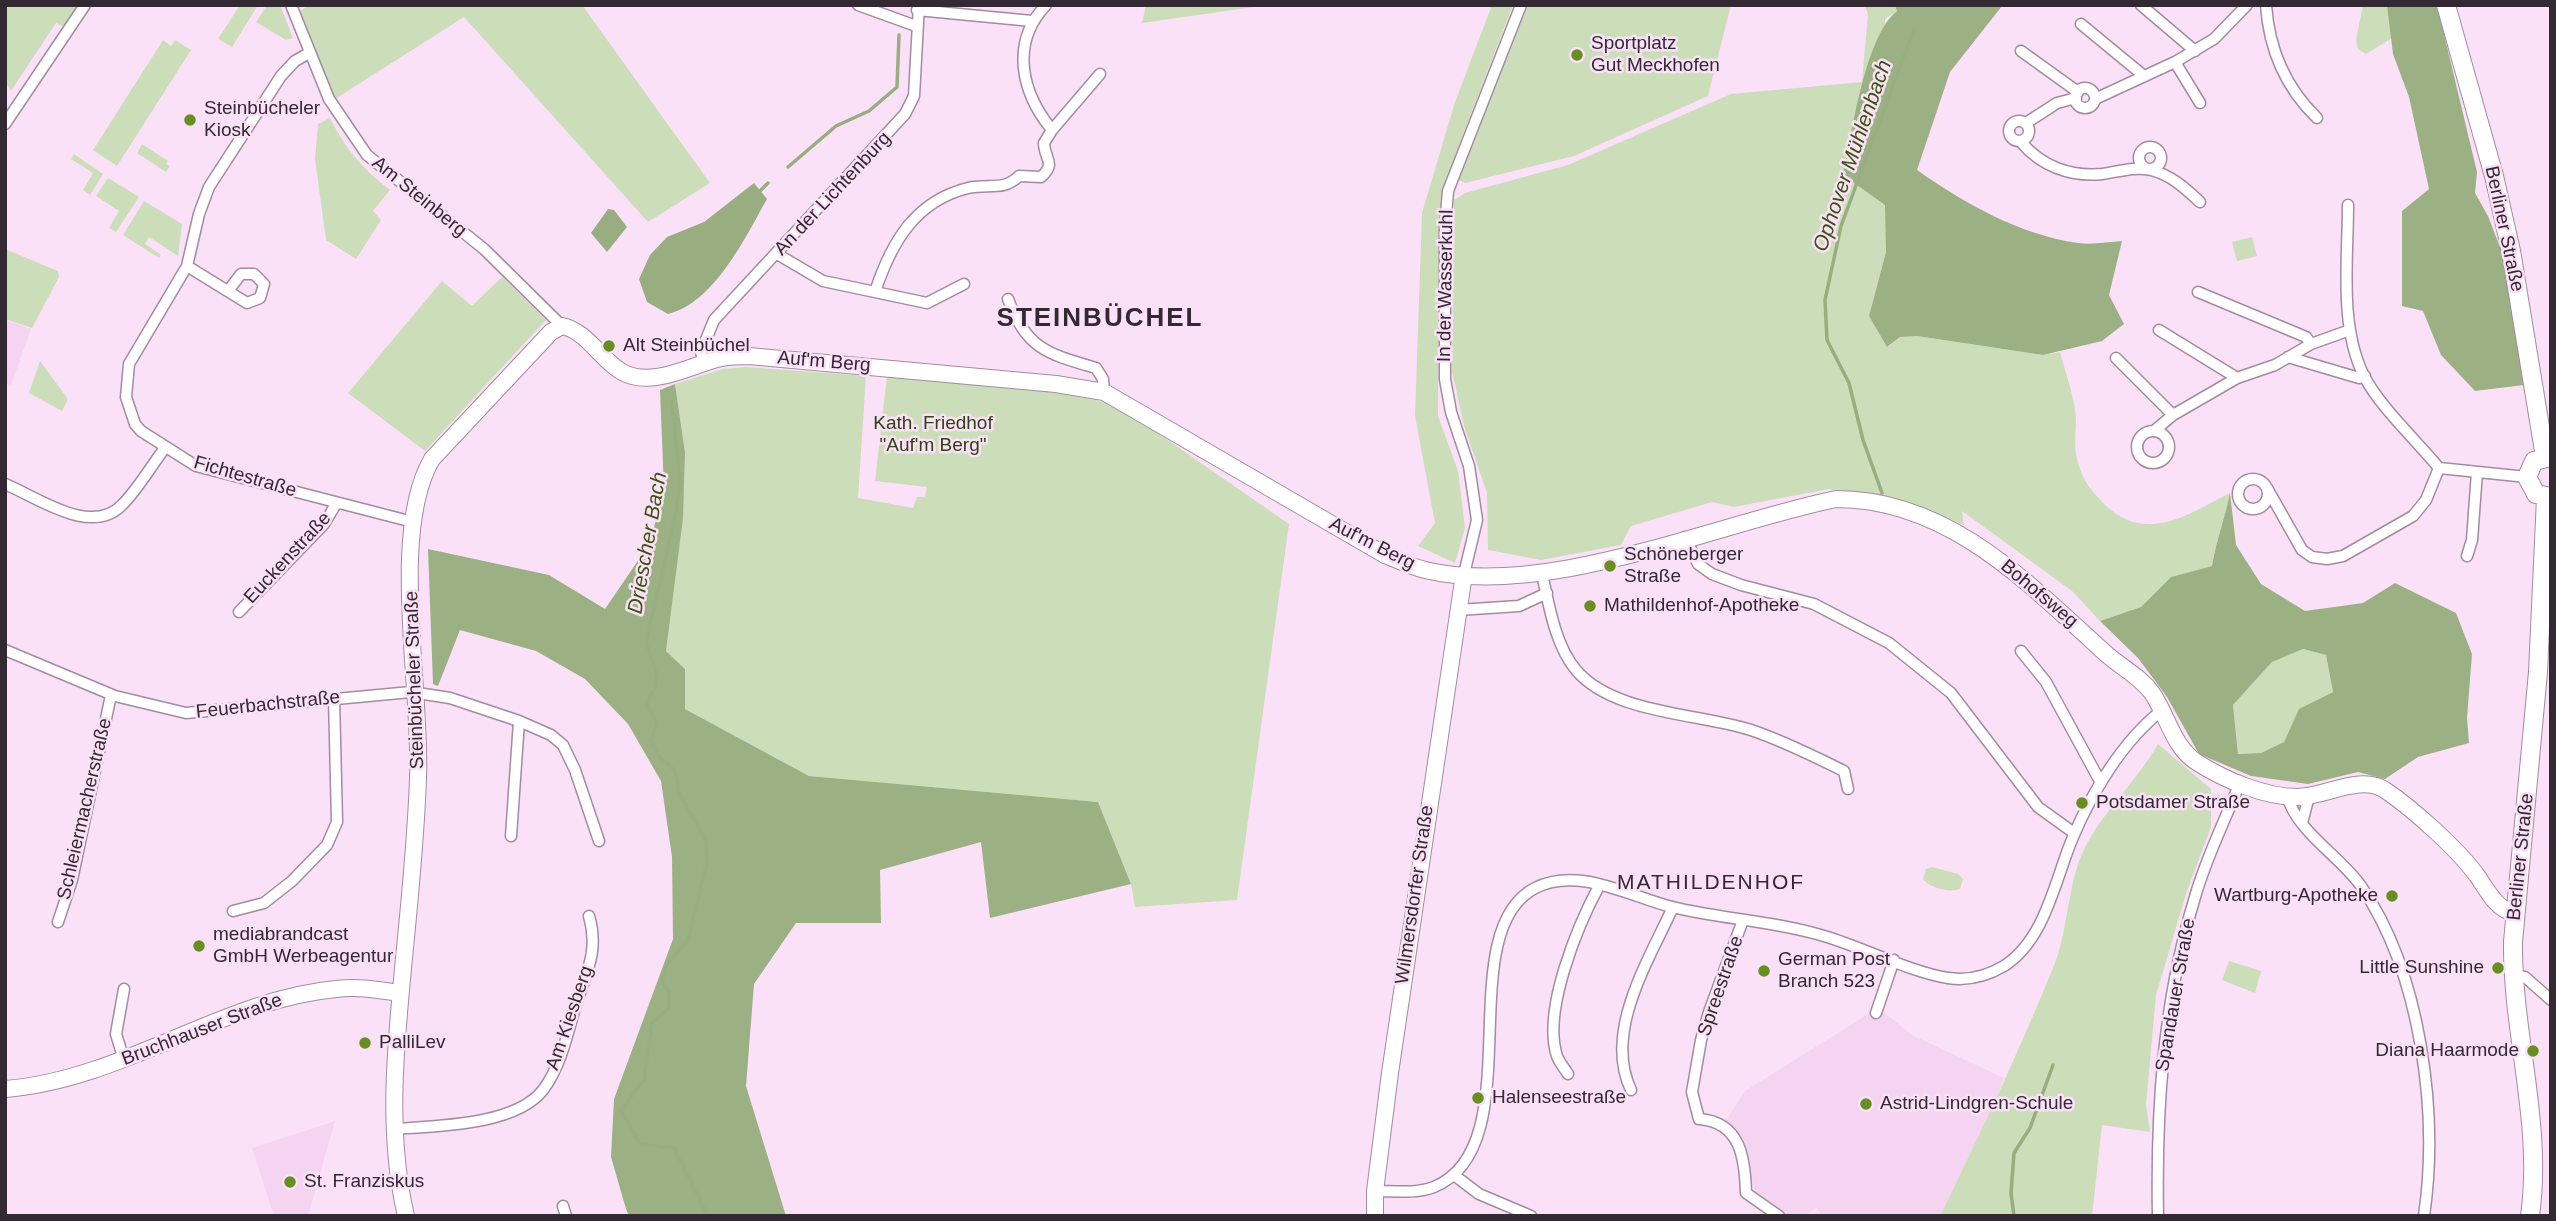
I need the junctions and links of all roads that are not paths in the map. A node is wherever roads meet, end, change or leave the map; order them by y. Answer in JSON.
{"nodes":[{"id":1,"x":85,"y":5,"type":"edge"},
{"id":2,"x":291,"y":5,"type":"edge"},
{"id":3,"x":858,"y":5,"type":"edge"},
{"id":4,"x":1046,"y":5,"type":"edge"},
{"id":5,"x":1521,"y":5,"type":"edge"},
{"id":6,"x":2141,"y":5,"type":"edge"},
{"id":7,"x":2247,"y":5,"type":"edge"},
{"id":8,"x":2266,"y":5,"type":"edge"},
{"id":9,"x":2446,"y":5,"type":"edge"},
{"id":10,"x":918,"y":8,"type":"edge"},
{"id":11,"x":2232,"y":9,"type":"edge"},
{"id":12,"x":1032,"y":21,"type":"junction"},
{"id":13,"x":2081,"y":24,"type":"dead end"},
{"id":14,"x":916,"y":26,"type":"junction"},
{"id":15,"x":2021,"y":51,"type":"dead end"},
{"id":16,"x":2195,"y":51,"type":"junction"},
{"id":17,"x":309,"y":53,"type":"junction"},
{"id":18,"x":2175,"y":62,"type":"junction"},
{"id":19,"x":1100,"y":74,"type":"dead end"},
{"id":20,"x":2144,"y":76,"type":"junction"},
{"id":21,"x":2077,"y":95,"type":"junction"},
{"id":22,"x":2200,"y":103,"type":"dead end"},
{"id":23,"x":2316,"y":118,"type":"dead end"},
{"id":24,"x":5,"y":124,"type":"edge"},
{"id":25,"x":2026,"y":124,"type":"junction"},
{"id":26,"x":1052,"y":130,"type":"junction"},
{"id":27,"x":2021,"y":142,"type":"junction"},
{"id":28,"x":2200,"y":202,"type":"dead end"},
{"id":29,"x":2348,"y":205,"type":"dead end"},
{"id":30,"x":776,"y":254,"type":"junction"},
{"id":31,"x":187,"y":266,"type":"junction"},
{"id":32,"x":964,"y":284,"type":"dead end"},
{"id":33,"x":228,"y":291,"type":"dead end"},
{"id":34,"x":875,"y":292,"type":"junction"},
{"id":35,"x":2198,"y":292,"type":"dead end"},
{"id":36,"x":1008,"y":299,"type":"dead end"},
{"id":37,"x":562,"y":326,"type":"junction"},
{"id":38,"x":2159,"y":330,"type":"dead end"},
{"id":39,"x":2350,"y":330,"type":"junction"},
{"id":40,"x":2311,"y":344,"type":"junction"},
{"id":41,"x":2288,"y":357,"type":"junction"},
{"id":42,"x":2116,"y":358,"type":"dead end"},
{"id":43,"x":704,"y":363,"type":"junction"},
{"id":44,"x":2365,"y":376,"type":"junction"},
{"id":45,"x":2236,"y":378,"type":"junction"},
{"id":46,"x":1104,"y":392,"type":"junction"},
{"id":47,"x":2173,"y":415,"type":"junction"},
{"id":48,"x":2154,"y":431,"type":"dead end"},
{"id":49,"x":164,"y":448,"type":"junction"},
{"id":50,"x":2548,"y":457,"type":"edge"},
{"id":51,"x":2439,"y":468,"type":"junction"},
{"id":52,"x":2477,"y":472,"type":"junction"},
{"id":53,"x":2527,"y":477,"type":"junction"},
{"id":54,"x":5,"y":484,"type":"edge"},
{"id":55,"x":2267,"y":488,"type":"dead end"},
{"id":56,"x":2548,"y":497,"type":"edge"},
{"id":57,"x":336,"y":504,"type":"junction"},
{"id":58,"x":413,"y":522,"type":"junction"},
{"id":59,"x":1685,"y":537,"type":"junction"},
{"id":60,"x":2467,"y":556,"type":"dead end"},
{"id":61,"x":1464,"y":574,"type":"junction"},
{"id":62,"x":1542,"y":574,"type":"junction"},
{"id":63,"x":1547,"y":593,"type":"junction"},
{"id":64,"x":1458,"y":610,"type":"junction"},
{"id":65,"x":239,"y":612,"type":"dead end"},
{"id":66,"x":5,"y":650,"type":"edge"},
{"id":67,"x":2021,"y":651,"type":"dead end"},
{"id":68,"x":2544,"y":683,"type":"edge"},
{"id":69,"x":416,"y":692,"type":"junction"},
{"id":70,"x":111,"y":695,"type":"junction"},
{"id":71,"x":334,"y":698,"type":"junction"},
{"id":72,"x":2161,"y":711,"type":"junction"},
{"id":73,"x":519,"y":721,"type":"junction"},
{"id":74,"x":2101,"y":783,"type":"junction"},
{"id":75,"x":2240,"y":783,"type":"junction"},
{"id":76,"x":1848,"y":789,"type":"dead end"},
{"id":77,"x":2287,"y":796,"type":"junction"},
{"id":78,"x":2309,"y":796,"type":"junction"},
{"id":79,"x":2302,"y":823,"type":"junction"},
{"id":80,"x":2074,"y":833,"type":"junction"},
{"id":81,"x":512,"y":836,"type":"dead end"},
{"id":82,"x":599,"y":841,"type":"dead end"},
{"id":83,"x":1599,"y":886,"type":"junction"},
{"id":84,"x":1673,"y":907,"type":"junction"},
{"id":85,"x":233,"y":911,"type":"dead end"},
{"id":86,"x":2514,"y":913,"type":"junction"},
{"id":87,"x":589,"y":916,"type":"dead end"},
{"id":88,"x":1743,"y":920,"type":"junction"},
{"id":89,"x":58,"y":922,"type":"dead end"},
{"id":90,"x":1894,"y":960,"type":"junction"},
{"id":91,"x":2513,"y":974,"type":"junction"},
{"id":92,"x":124,"y":989,"type":"dead end"},
{"id":93,"x":400,"y":993,"type":"junction"},
{"id":94,"x":2551,"y":1000,"type":"edge"},
{"id":95,"x":1876,"y":1013,"type":"dead end"},
{"id":96,"x":124,"y":1060,"type":"junction"},
{"id":97,"x":1568,"y":1074,"type":"dead end"},
{"id":98,"x":5,"y":1089,"type":"edge"},
{"id":99,"x":1631,"y":1090,"type":"dead end"},
{"id":100,"x":395,"y":1129,"type":"junction"},
{"id":101,"x":1454,"y":1175,"type":"junction"},
{"id":102,"x":1375,"y":1191,"type":"junction"},
{"id":103,"x":407,"y":1216,"type":"edge"},
{"id":104,"x":1375,"y":1216,"type":"edge"},
{"id":105,"x":1531,"y":1216,"type":"edge"},
{"id":106,"x":1779,"y":1216,"type":"edge"},
{"id":107,"x":2158,"y":1216,"type":"edge"},
{"id":108,"x":2424,"y":1216,"type":"edge"},
{"id":109,"x":2530,"y":1216,"type":"edge"}],
"edges":[{"from":1,"to":24,"type":"street"},
{"from":2,"to":17,"type":"street","name":"Am Steinberg"},
{"from":3,"to":14,"type":"street"},
{"from":4,"to":12,"type":"street"},
{"from":5,"to":61,"type":"street","name":"In der Wasserkuhl"},
{"from":6,"to":16,"type":"street"},
{"from":7,"to":11,"type":"street"},
{"from":8,"to":23,"type":"street"},
{"from":9,"to":50,"type":"main road","name":"Berliner Straße"},
{"from":10,"to":12,"type":"street"},
{"from":10,"to":14,"type":"street","name":"An der Lichtenburg"},
{"from":11,"to":16,"type":"street"},
{"from":12,"to":26,"type":"street"},
{"from":13,"to":20,"type":"street"},
{"from":14,"to":30,"type":"street","name":"An der Lichtenburg"},
{"from":15,"to":21,"type":"street"},
{"from":16,"to":18,"type":"street"},
{"from":17,"to":31,"type":"street","name":"Fichtestraße"},
{"from":17,"to":37,"type":"street","name":"Am Steinberg"},
{"from":18,"to":20,"type":"street"},
{"from":18,"to":22,"type":"street"},
{"from":19,"to":26,"type":"street"},
{"from":20,"to":21,"type":"street"},
{"from":21,"to":25,"type":"street"},
{"from":25,"to":27,"type":"street"},
{"from":25,"to":27,"type":"street"},
{"from":26,"to":34,"type":"street"},
{"from":27,"to":28,"type":"street"},
{"from":29,"to":39,"type":"street"},
{"from":30,"to":34,"type":"street"},
{"from":30,"to":43,"type":"street","name":"An der Lichtenburg"},
{"from":31,"to":33,"type":"street"},
{"from":31,"to":49,"type":"street","name":"Fichtestraße"},
{"from":32,"to":34,"type":"street"},
{"from":35,"to":40,"type":"street"},
{"from":36,"to":46,"type":"street","name":"Auf'm Berg"},
{"from":37,"to":43,"type":"street","name":"Auf'm Berg"},
{"from":37,"to":58,"type":"street","name":"Steinbücheler Straße"},
{"from":38,"to":45,"type":"street"},
{"from":39,"to":40,"type":"street"},
{"from":39,"to":44,"type":"street"},
{"from":40,"to":41,"type":"street"},
{"from":41,"to":44,"type":"street"},
{"from":41,"to":45,"type":"street"},
{"from":42,"to":47,"type":"street"},
{"from":43,"to":46,"type":"street","name":"Auf'm Berg"},
{"from":44,"to":51,"type":"street"},
{"from":45,"to":47,"type":"street"},
{"from":46,"to":61,"type":"street","name":"Auf'm Berg"},
{"from":47,"to":48,"type":"street"},
{"from":49,"to":54,"type":"street"},
{"from":49,"to":57,"type":"street","name":"Fichtestraße"},
{"from":50,"to":53,"type":"main road"},
{"from":51,"to":52,"type":"street"},
{"from":51,"to":55,"type":"street"},
{"from":52,"to":53,"type":"street"},
{"from":52,"to":60,"type":"street"},
{"from":53,"to":56,"type":"main road"},
{"from":56,"to":68,"type":"main road","name":"Berliner Straße"},
{"from":57,"to":58,"type":"street","name":"Fichtestraße"},
{"from":57,"to":65,"type":"street","name":"Euckenstraße"},
{"from":58,"to":69,"type":"street","name":"Steinbücheler Straße"},
{"from":59,"to":62,"type":"street","name":"Bohofsweg"},
{"from":59,"to":72,"type":"street","name":"Bohofsweg"},
{"from":59,"to":80,"type":"street"},
{"from":61,"to":62,"type":"street","name":"Bohofsweg"},
{"from":61,"to":64,"type":"street","name":"Wilmersdorfer Straße"},
{"from":62,"to":63,"type":"street"},
{"from":63,"to":64,"type":"street"},
{"from":63,"to":76,"type":"street"},
{"from":64,"to":102,"type":"street","name":"Wilmersdorfer Straße"},
{"from":66,"to":70,"type":"street","name":"Feuerbachstraße"},
{"from":67,"to":74,"type":"street"},
{"from":68,"to":86,"type":"main road","name":"Berliner Straße"},
{"from":69,"to":71,"type":"street","name":"Feuerbachstraße"},
{"from":69,"to":73,"type":"street","name":"Feuerbachstraße"},
{"from":69,"to":93,"type":"street","name":"Steinbücheler Straße"},
{"from":70,"to":71,"type":"street","name":"Feuerbachstraße"},
{"from":70,"to":89,"type":"street","name":"Schleiermacherstraße"},
{"from":71,"to":85,"type":"street"},
{"from":72,"to":74,"type":"street"},
{"from":72,"to":75,"type":"street","name":"Bohofsweg"},
{"from":73,"to":81,"type":"street"},
{"from":73,"to":82,"type":"street","name":"Feuerbachstraße"},
{"from":74,"to":80,"type":"street"},
{"from":75,"to":77,"type":"street","name":"Bohofsweg"},
{"from":75,"to":107,"type":"street","name":"Spandauer Straße"},
{"from":77,"to":78,"type":"street","name":"Bohofsweg"},
{"from":77,"to":79,"type":"street"},
{"from":78,"to":79,"type":"street"},
{"from":78,"to":86,"type":"street","name":"Bohofsweg"},
{"from":79,"to":108,"type":"street"},
{"from":80,"to":90,"type":"street"},
{"from":83,"to":84,"type":"street"},
{"from":83,"to":97,"type":"street"},
{"from":83,"to":101,"type":"street"},
{"from":84,"to":88,"type":"street"},
{"from":84,"to":99,"type":"street"},
{"from":86,"to":91,"type":"main road","name":"Berliner Straße"},
{"from":87,"to":100,"type":"street","name":"Am Kiesberg"},
{"from":88,"to":90,"type":"street"},
{"from":88,"to":106,"type":"street","name":"Spreestraße"},
{"from":90,"to":95,"type":"street"},
{"from":91,"to":94,"type":"street"},
{"from":91,"to":109,"type":"main road","name":"Berliner Straße"},
{"from":92,"to":96,"type":"street"},
{"from":93,"to":96,"type":"street","name":"Bruchhauser Straße"},
{"from":93,"to":100,"type":"street","name":"Steinbücheler Straße"},
{"from":96,"to":98,"type":"street","name":"Bruchhauser Straße"},
{"from":100,"to":103,"type":"street","name":"Steinbücheler Straße"},
{"from":101,"to":102,"type":"street"},
{"from":101,"to":105,"type":"street"},
{"from":102,"to":104,"type":"street","name":"Wilmersdorfer Straße"}]}
